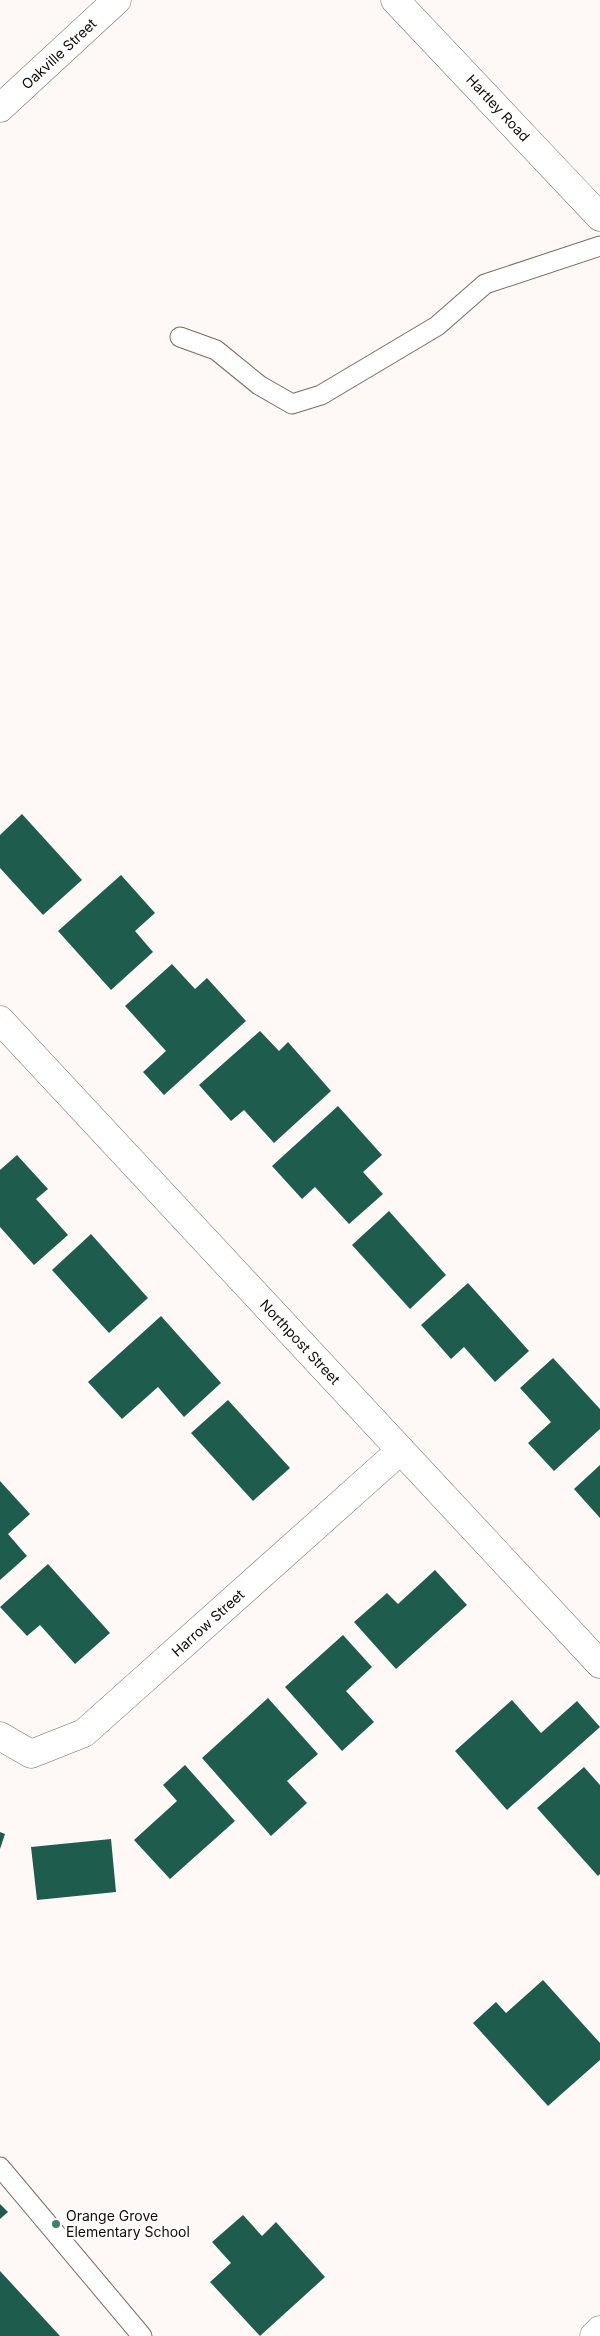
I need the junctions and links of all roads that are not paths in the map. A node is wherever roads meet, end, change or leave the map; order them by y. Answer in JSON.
{"nodes":[{"id":1,"x":117,"y":0,"type":"edge"},
{"id":2,"x":395,"y":0,"type":"edge"},
{"id":3,"x":0,"y":108,"type":"edge"},
{"id":4,"x":600,"y":216,"type":"edge"},
{"id":5,"x":600,"y":246,"type":"edge"},
{"id":6,"x":180,"y":336,"type":"dead end"},
{"id":7,"x":0,"y":1020,"type":"edge"},
{"id":8,"x":401,"y":1450,"type":"junction"},
{"id":9,"x":600,"y":1664,"type":"edge"},
{"id":10,"x":0,"y":1736,"type":"edge"},
{"id":11,"x":0,"y":2167,"type":"edge"},
{"id":12,"x":600,"y":2330,"type":"edge"},
{"id":13,"x":142,"y":2336,"type":"edge"},
{"id":14,"x":594,"y":2336,"type":"edge"}],
"edges":[{"from":1,"to":3,"type":"street","name":"Oakville Street"},
{"from":2,"to":4,"type":"street","name":"Hartley Road"},
{"from":5,"to":6,"type":"lane"},
{"from":7,"to":8,"type":"street","name":"Northpost Street"},
{"from":8,"to":9,"type":"street","name":"Northpost Street"},
{"from":8,"to":10,"type":"street","name":"Harrow Street"},
{"from":11,"to":13,"type":"lane"},
{"from":12,"to":14,"type":"street"}]}
